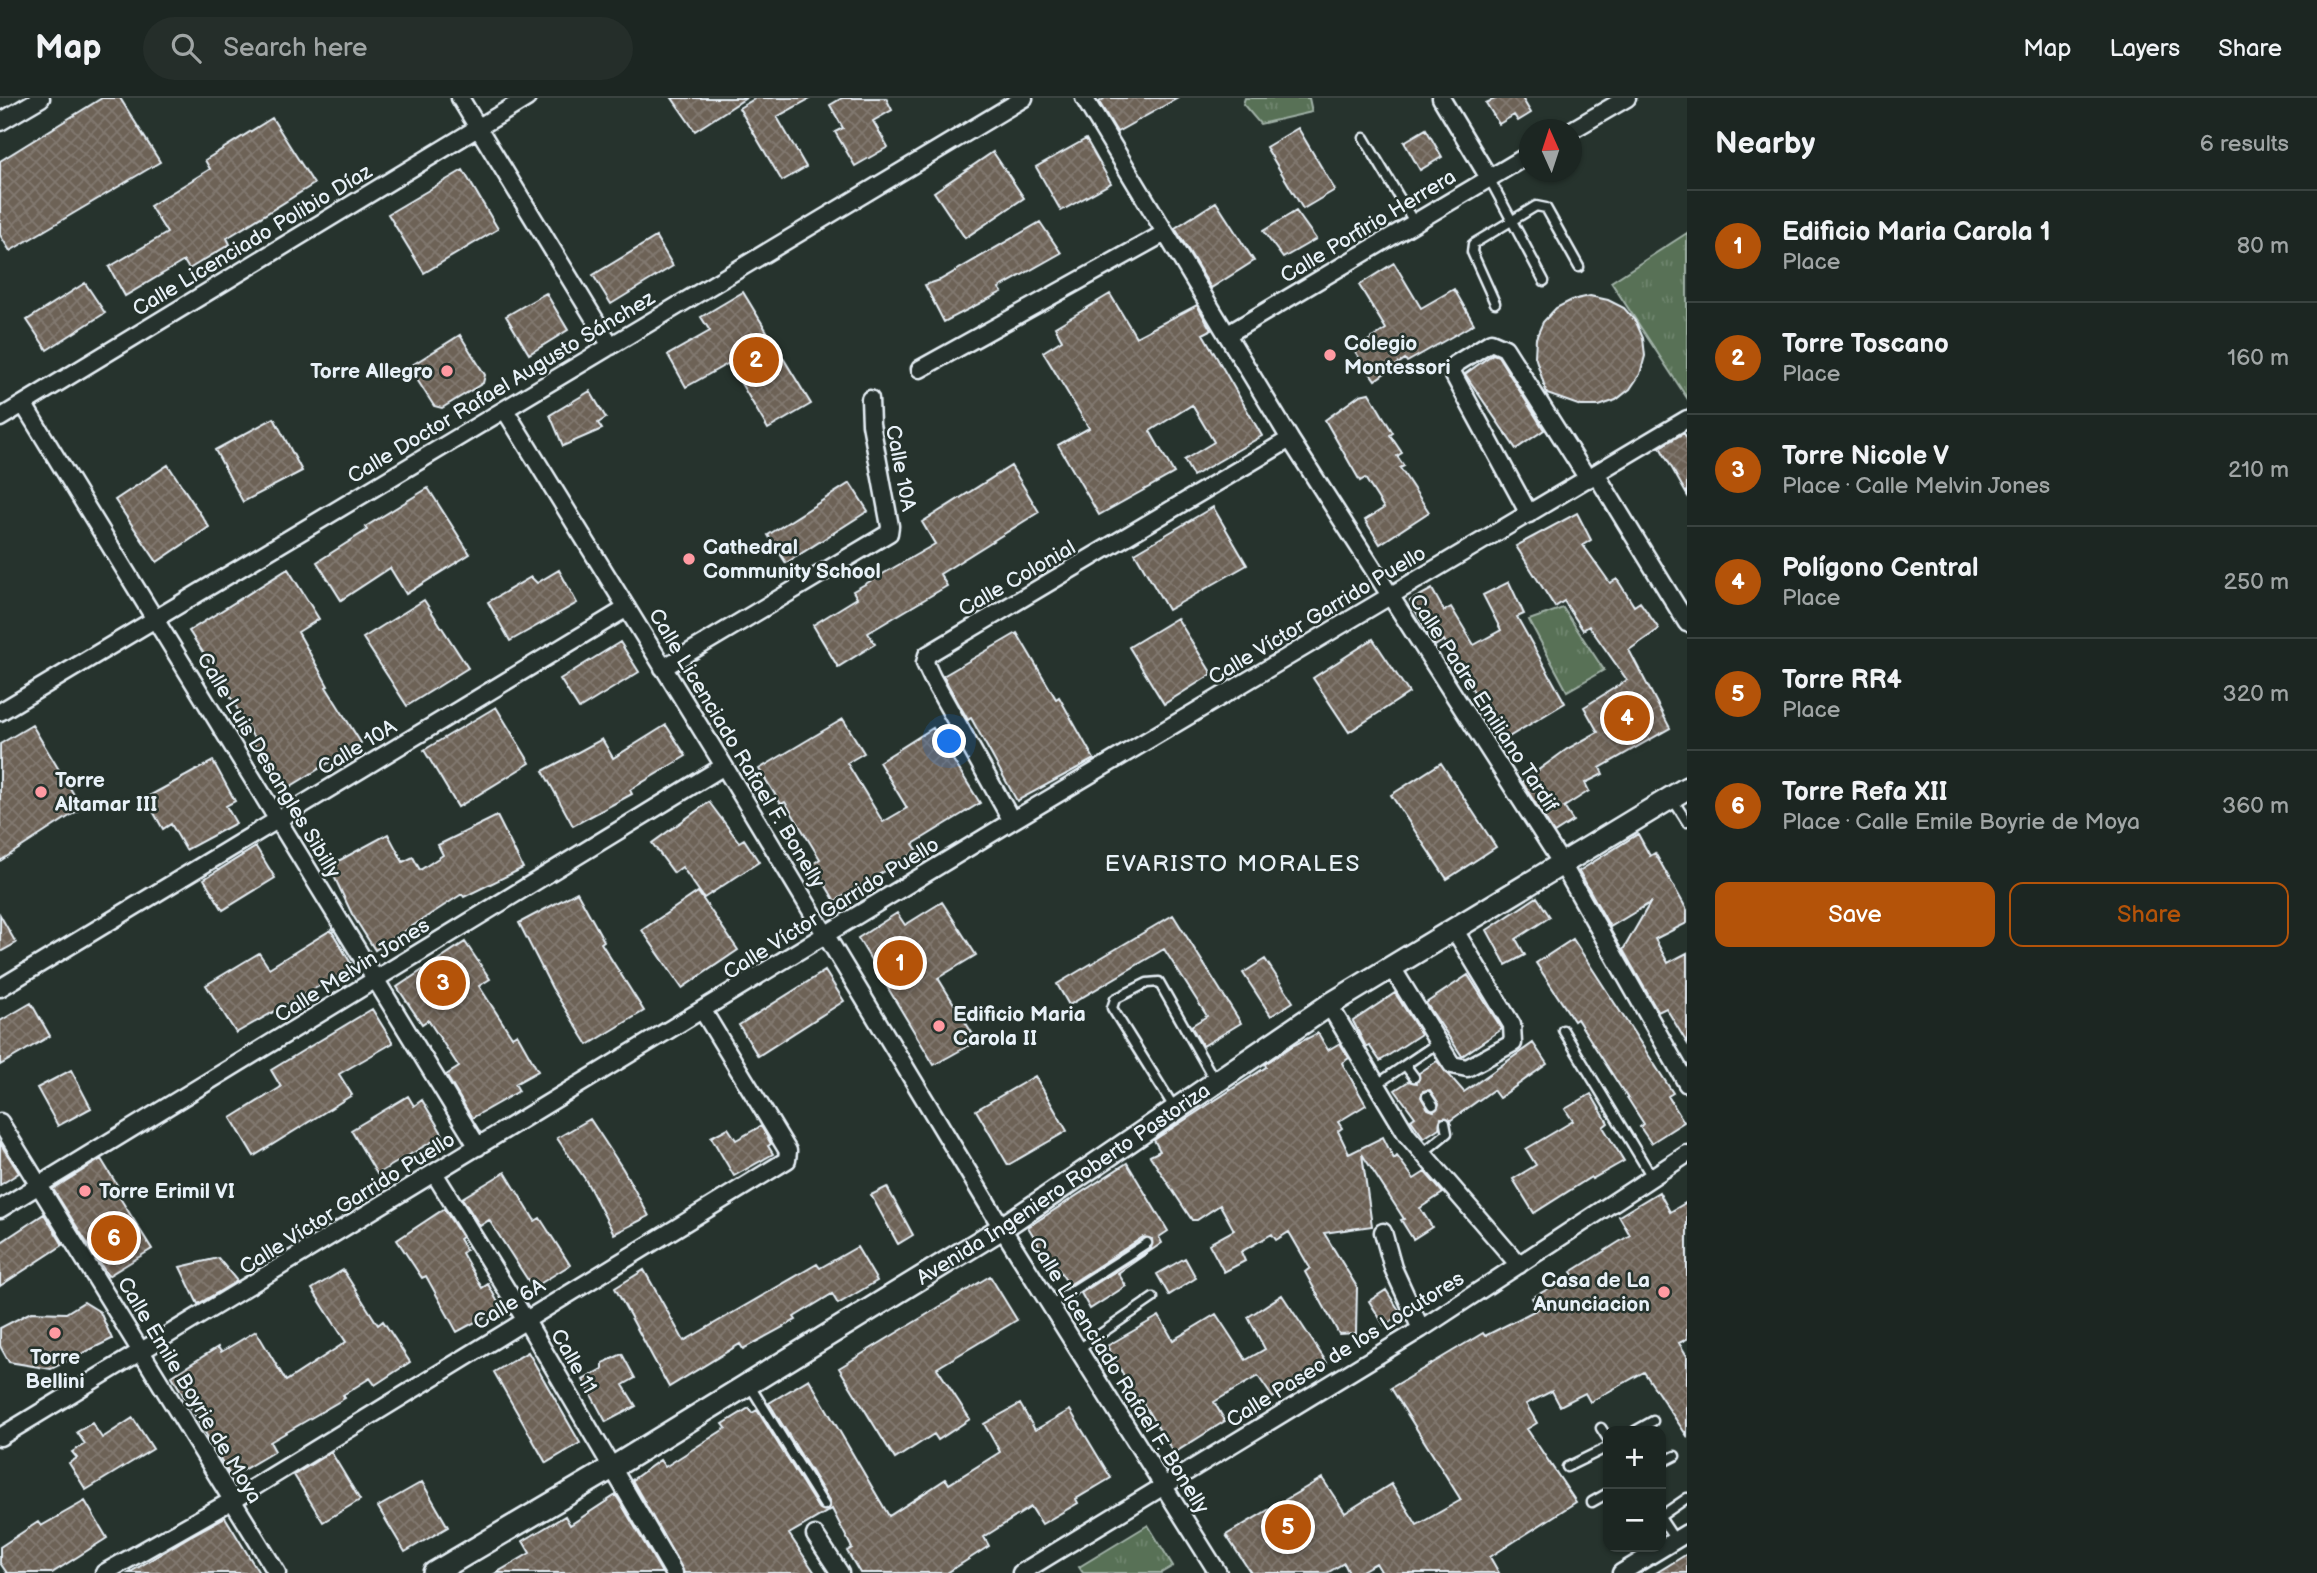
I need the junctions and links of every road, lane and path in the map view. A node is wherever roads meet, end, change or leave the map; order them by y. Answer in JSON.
{"nodes":[{"id":1,"x":41,"y":98,"type":"edge"},
{"id":2,"x":460,"y":98,"type":"edge"},
{"id":3,"x":527,"y":98,"type":"edge"},
{"id":4,"x":1024,"y":98,"type":"edge"},
{"id":5,"x":1084,"y":98,"type":"edge"},
{"id":6,"x":1441,"y":98,"type":"edge"},
{"id":7,"x":1627,"y":98,"type":"edge"},
{"id":8,"x":0,"y":122,"type":"edge"},
{"id":9,"x":1582,"y":124,"type":"edge"},
{"id":10,"x":478,"y":127,"type":"junction"},
{"id":11,"x":1364,"y":138,"type":"dead end"},
{"id":12,"x":1519,"y":160,"type":"edge"},
{"id":13,"x":1489,"y":178,"type":"junction"},
{"id":14,"x":1511,"y":218,"type":"junction"},
{"id":15,"x":1414,"y":222,"type":"junction"},
{"id":16,"x":1165,"y":233,"type":"junction"},
{"id":17,"x":1578,"y":267,"type":"dead end"},
{"id":18,"x":1544,"y":281,"type":"dead end"},
{"id":19,"x":1495,"y":303,"type":"dead end"},
{"id":20,"x":1228,"y":334,"type":"junction"},
{"id":21,"x":611,"y":346,"type":"junction"},
{"id":22,"x":920,"y":369,"type":"dead end"},
{"id":23,"x":870,"y":399,"type":"dead end"},
{"id":24,"x":24,"y":405,"type":"junction"},
{"id":25,"x":505,"y":410,"type":"junction"},
{"id":26,"x":0,"y":418,"type":"edge"},
{"id":27,"x":1687,"y":419,"type":"edge"},
{"id":28,"x":1290,"y":439,"type":"junction"},
{"id":29,"x":1592,"y":476,"type":"junction"},
{"id":30,"x":1529,"y":514,"type":"junction"},
{"id":31,"x":1390,"y":596,"type":"junction"},
{"id":32,"x":627,"y":608,"type":"junction"},
{"id":33,"x":155,"y":620,"type":"junction"},
{"id":34,"x":1687,"y":623,"type":"edge"},
{"id":35,"x":663,"y":668,"type":"junction"},
{"id":36,"x":0,"y":712,"type":"edge"},
{"id":37,"x":724,"y":766,"type":"junction"},
{"id":38,"x":1679,"y":792,"type":"edge"},
{"id":39,"x":276,"y":818,"type":"junction"},
{"id":40,"x":1012,"y":821,"type":"junction"},
{"id":41,"x":1687,"y":822,"type":"edge"},
{"id":42,"x":1562,"y":864,"type":"junction"},
{"id":43,"x":1454,"y":929,"type":"junction"},
{"id":44,"x":826,"y":935,"type":"junction"},
{"id":45,"x":1391,"y":966,"type":"junction"},
{"id":46,"x":376,"y":980,"type":"junction"},
{"id":47,"x":0,"y":988,"type":"edge"},
{"id":48,"x":1329,"y":1005,"type":"junction"},
{"id":49,"x":703,"y":1011,"type":"junction"},
{"id":50,"x":1563,"y":1030,"type":"dead end"},
{"id":51,"x":1439,"y":1042,"type":"junction"},
{"id":52,"x":1405,"y":1065,"type":"junction"},
{"id":53,"x":1414,"y":1077,"type":"dead end"},
{"id":54,"x":1217,"y":1084,"type":"junction"},
{"id":55,"x":1687,"y":1084,"type":"edge"},
{"id":56,"x":1376,"y":1085,"type":"junction"},
{"id":57,"x":1427,"y":1096,"type":"dead end"},
{"id":58,"x":1433,"y":1105,"type":"dead end"},
{"id":59,"x":1177,"y":1111,"type":"junction"},
{"id":60,"x":0,"y":1122,"type":"edge"},
{"id":61,"x":1446,"y":1123,"type":"dead end"},
{"id":62,"x":478,"y":1147,"type":"junction"},
{"id":63,"x":1423,"y":1152,"type":"junction"},
{"id":64,"x":1687,"y":1154,"type":"edge"},
{"id":65,"x":434,"y":1174,"type":"junction"},
{"id":66,"x":1652,"y":1177,"type":"junction"},
{"id":67,"x":41,"y":1186,"type":"junction"},
{"id":68,"x":0,"y":1209,"type":"edge"},
{"id":69,"x":1002,"y":1228,"type":"junction"},
{"id":70,"x":1383,"y":1232,"type":"dead end"},
{"id":71,"x":1147,"y":1243,"type":"dead end"},
{"id":72,"x":1519,"y":1265,"type":"junction"},
{"id":73,"x":1153,"y":1298,"type":"dead end"},
{"id":74,"x":1050,"y":1305,"type":"junction"},
{"id":75,"x":525,"y":1319,"type":"junction"},
{"id":76,"x":1421,"y":1329,"type":"junction"},
{"id":77,"x":1077,"y":1350,"type":"junction"},
{"id":78,"x":143,"y":1352,"type":"junction"},
{"id":79,"x":748,"y":1384,"type":"junction"},
{"id":80,"x":1653,"y":1421,"type":"dead end"},
{"id":81,"x":1644,"y":1426,"type":"edge"},
{"id":82,"x":1601,"y":1428,"type":"dead end"},
{"id":83,"x":1603,"y":1431,"type":"edge"},
{"id":84,"x":0,"y":1437,"type":"edge"},
{"id":85,"x":1603,"y":1449,"type":"edge"},
{"id":86,"x":1675,"y":1456,"type":"dead end"},
{"id":87,"x":1666,"y":1460,"type":"edge"},
{"id":88,"x":1567,"y":1467,"type":"dead end"},
{"id":89,"x":612,"y":1468,"type":"junction"},
{"id":90,"x":1163,"y":1487,"type":"junction"},
{"id":91,"x":1603,"y":1496,"type":"edge"},
{"id":92,"x":1687,"y":1498,"type":"edge"},
{"id":93,"x":233,"y":1500,"type":"junction"},
{"id":94,"x":1592,"y":1502,"type":"dead end"},
{"id":95,"x":824,"y":1505,"type":"dead end"},
{"id":96,"x":1666,"y":1513,"type":"edge"},
{"id":97,"x":1666,"y":1522,"type":"edge"},
{"id":98,"x":815,"y":1535,"type":"dead end"},
{"id":99,"x":1681,"y":1536,"type":"edge"},
{"id":100,"x":104,"y":1573,"type":"edge"},
{"id":101,"x":276,"y":1573,"type":"edge"},
{"id":102,"x":434,"y":1573,"type":"edge"},
{"id":103,"x":674,"y":1573,"type":"edge"},
{"id":104,"x":840,"y":1573,"type":"edge"},
{"id":105,"x":1021,"y":1573,"type":"edge"},
{"id":106,"x":1218,"y":1573,"type":"edge"},
{"id":107,"x":1621,"y":1573,"type":"edge"}],
"edges":[{"from":1,"to":8,"type":"street"},
{"from":2,"to":10,"type":"street"},
{"from":3,"to":10,"type":"street","name":"Calle Licenciado Polibio Díaz"},
{"from":4,"to":21,"type":"street","name":"Calle Doctor Rafael Augusto Sánchez"},
{"from":5,"to":16,"type":"street","name":"Calle Padre Emiliano Tardif"},
{"from":6,"to":13,"type":"street"},
{"from":7,"to":9,"type":"street"},
{"from":10,"to":21,"type":"street"},
{"from":10,"to":24,"type":"street","name":"Calle Licenciado Polibio Díaz"},
{"from":11,"to":15,"type":"lane"},
{"from":12,"to":13,"type":"street","name":"Calle Porfirio Herrera"},
{"from":13,"to":14,"type":"lane"},
{"from":13,"to":15,"type":"street","name":"Calle Porfirio Herrera"},
{"from":14,"to":17,"type":"lane"},
{"from":14,"to":18,"type":"lane"},
{"from":14,"to":19,"type":"lane"},
{"from":15,"to":20,"type":"street","name":"Calle Porfirio Herrera"},
{"from":16,"to":20,"type":"street","name":"Calle Padre Emiliano Tardif"},
{"from":16,"to":22,"type":"street"},
{"from":20,"to":28,"type":"street","name":"Calle Padre Emiliano Tardif"},
{"from":21,"to":25,"type":"street","name":"Calle Doctor Rafael Augusto Sánchez"},
{"from":23,"to":35,"type":"street","name":"Calle 10A"},
{"from":24,"to":26,"type":"street","name":"Calle Licenciado Polibio Díaz"},
{"from":24,"to":33,"type":"street","name":"Calle Luis Desangles Sibilly"},
{"from":25,"to":32,"type":"street","name":"Calle Licenciado Rafael F. Bonelly"},
{"from":25,"to":33,"type":"street","name":"Calle Doctor Rafael Augusto Sánchez"},
{"from":27,"to":29,"type":"street","name":"Calle Víctor Garrido Puello"},
{"from":28,"to":31,"type":"street","name":"Calle Padre Emiliano Tardif"},
{"from":28,"to":40,"type":"street","name":"Calle Colonial"},
{"from":29,"to":30,"type":"street","name":"Calle Víctor Garrido Puello"},
{"from":29,"to":30,"type":"street"},
{"from":29,"to":34,"type":"street"},
{"from":30,"to":31,"type":"street","name":"Calle Víctor Garrido Puello"},
{"from":31,"to":40,"type":"street","name":"Calle Víctor Garrido Puello"},
{"from":31,"to":42,"type":"street","name":"Calle Padre Emiliano Tardif"},
{"from":32,"to":35,"type":"street","name":"Calle Licenciado Rafael F. Bonelly"},
{"from":32,"to":39,"type":"street","name":"Calle 10A"},
{"from":33,"to":36,"type":"street","name":"Calle Doctor Rafael Augusto Sánchez"},
{"from":33,"to":39,"type":"street","name":"Calle Luis Desangles Sibilly"},
{"from":35,"to":37,"type":"street","name":"Calle Licenciado Rafael F. Bonelly"},
{"from":37,"to":44,"type":"street","name":"Calle Licenciado Rafael F. Bonelly"},
{"from":37,"to":46,"type":"street","name":"Calle Melvin Jones"},
{"from":38,"to":41,"type":"lane"},
{"from":38,"to":42,"type":"street","name":"Avenida Ingeniero Roberto Pastoriza"},
{"from":39,"to":46,"type":"street","name":"Calle Luis Desangles Sibilly"},
{"from":39,"to":47,"type":"street","name":"Calle 10A"},
{"from":40,"to":44,"type":"street","name":"Calle Víctor Garrido Puello"},
{"from":42,"to":43,"type":"street","name":"Avenida Ingeniero Roberto Pastoriza"},
{"from":42,"to":55,"type":"street","name":"Calle Padre Emiliano Tardif"},
{"from":43,"to":45,"type":"street","name":"Avenida Ingeniero Roberto Pastoriza"},
{"from":43,"to":51,"type":"street"},
{"from":44,"to":49,"type":"street","name":"Calle Víctor Garrido Puello"},
{"from":44,"to":69,"type":"street","name":"Calle Licenciado Rafael F. Bonelly"},
{"from":45,"to":48,"type":"street","name":"Avenida Ingeniero Roberto Pastoriza"},
{"from":45,"to":51,"type":"street"},
{"from":46,"to":62,"type":"street","name":"Calle Luis Desangles Sibilly"},
{"from":46,"to":67,"type":"street","name":"Calle Melvin Jones"},
{"from":48,"to":54,"type":"street","name":"Avenida Ingeniero Roberto Pastoriza"},
{"from":48,"to":56,"type":"street"},
{"from":49,"to":62,"type":"street","name":"Calle Víctor Garrido Puello"},
{"from":49,"to":75,"type":"street","name":"Calle 6A"},
{"from":50,"to":66,"type":"lane"},
{"from":51,"to":52,"type":"lane"},
{"from":52,"to":53,"type":"lane"},
{"from":52,"to":56,"type":"lane"},
{"from":54,"to":59,"type":"street","name":"Avenida Ingeniero Roberto Pastoriza"},
{"from":54,"to":59,"type":"lane"},
{"from":56,"to":63,"type":"street"},
{"from":57,"to":58,"type":"lane"},
{"from":59,"to":69,"type":"street","name":"Avenida Ingeniero Roberto Pastoriza"},
{"from":60,"to":67,"type":"street","name":"Calle Emile Boyrie de Moya"},
{"from":61,"to":63,"type":"lane"},
{"from":62,"to":65,"type":"street","name":"Calle Víctor Garrido Puello"},
{"from":63,"to":72,"type":"street"},
{"from":64,"to":66,"type":"street","name":"Calle Paseo de los Locutores"},
{"from":65,"to":75,"type":"street","name":"Calle 11"},
{"from":65,"to":78,"type":"street","name":"Calle Víctor Garrido Puello"},
{"from":66,"to":72,"type":"street","name":"Calle Paseo de los Locutores"},
{"from":67,"to":68,"type":"street","name":"Calle Melvin Jones"},
{"from":67,"to":78,"type":"street","name":"Calle Emile Boyrie de Moya"},
{"from":69,"to":74,"type":"street","name":"Calle Licenciado Rafael F. Bonelly"},
{"from":69,"to":79,"type":"street","name":"Avenida Ingeniero Roberto Pastoriza"},
{"from":70,"to":76,"type":"street"},
{"from":71,"to":74,"type":"lane"},
{"from":72,"to":76,"type":"street","name":"Calle Paseo de los Locutores"},
{"from":73,"to":77,"type":"lane"},
{"from":74,"to":77,"type":"street","name":"Calle Licenciado Rafael F. Bonelly"},
{"from":75,"to":89,"type":"street","name":"Calle 11"},
{"from":75,"to":93,"type":"street","name":"Calle 6A"},
{"from":76,"to":90,"type":"street","name":"Calle Paseo de los Locutores"},
{"from":77,"to":90,"type":"street","name":"Calle Licenciado Rafael F. Bonelly"},
{"from":78,"to":84,"type":"street","name":"Calle Víctor Garrido Puello"},
{"from":78,"to":93,"type":"street","name":"Calle Emile Boyrie de Moya"},
{"from":79,"to":89,"type":"street","name":"Avenida Ingeniero Roberto Pastoriza"},
{"from":79,"to":95,"type":"lane"},
{"from":80,"to":81,"type":"lane"},
{"from":82,"to":83,"type":"lane"},
{"from":85,"to":88,"type":"lane"},
{"from":86,"to":87,"type":"lane"},
{"from":89,"to":102,"type":"street","name":"Avenida Ingeniero Roberto Pastoriza"},
{"from":89,"to":103,"type":"street","name":"Calle 11"},
{"from":90,"to":105,"type":"street","name":"Calle Paseo de los Locutores"},
{"from":90,"to":106,"type":"street","name":"Calle Licenciado Rafael F. Bonelly"},
{"from":91,"to":94,"type":"lane"},
{"from":92,"to":96,"type":"lane"},
{"from":93,"to":100,"type":"street","name":"Calle 6A"},
{"from":93,"to":101,"type":"street","name":"Calle Emile Boyrie de Moya"},
{"from":97,"to":99,"type":"lane"},
{"from":98,"to":104,"type":"street"},
{"from":99,"to":107,"type":"street"}]}
